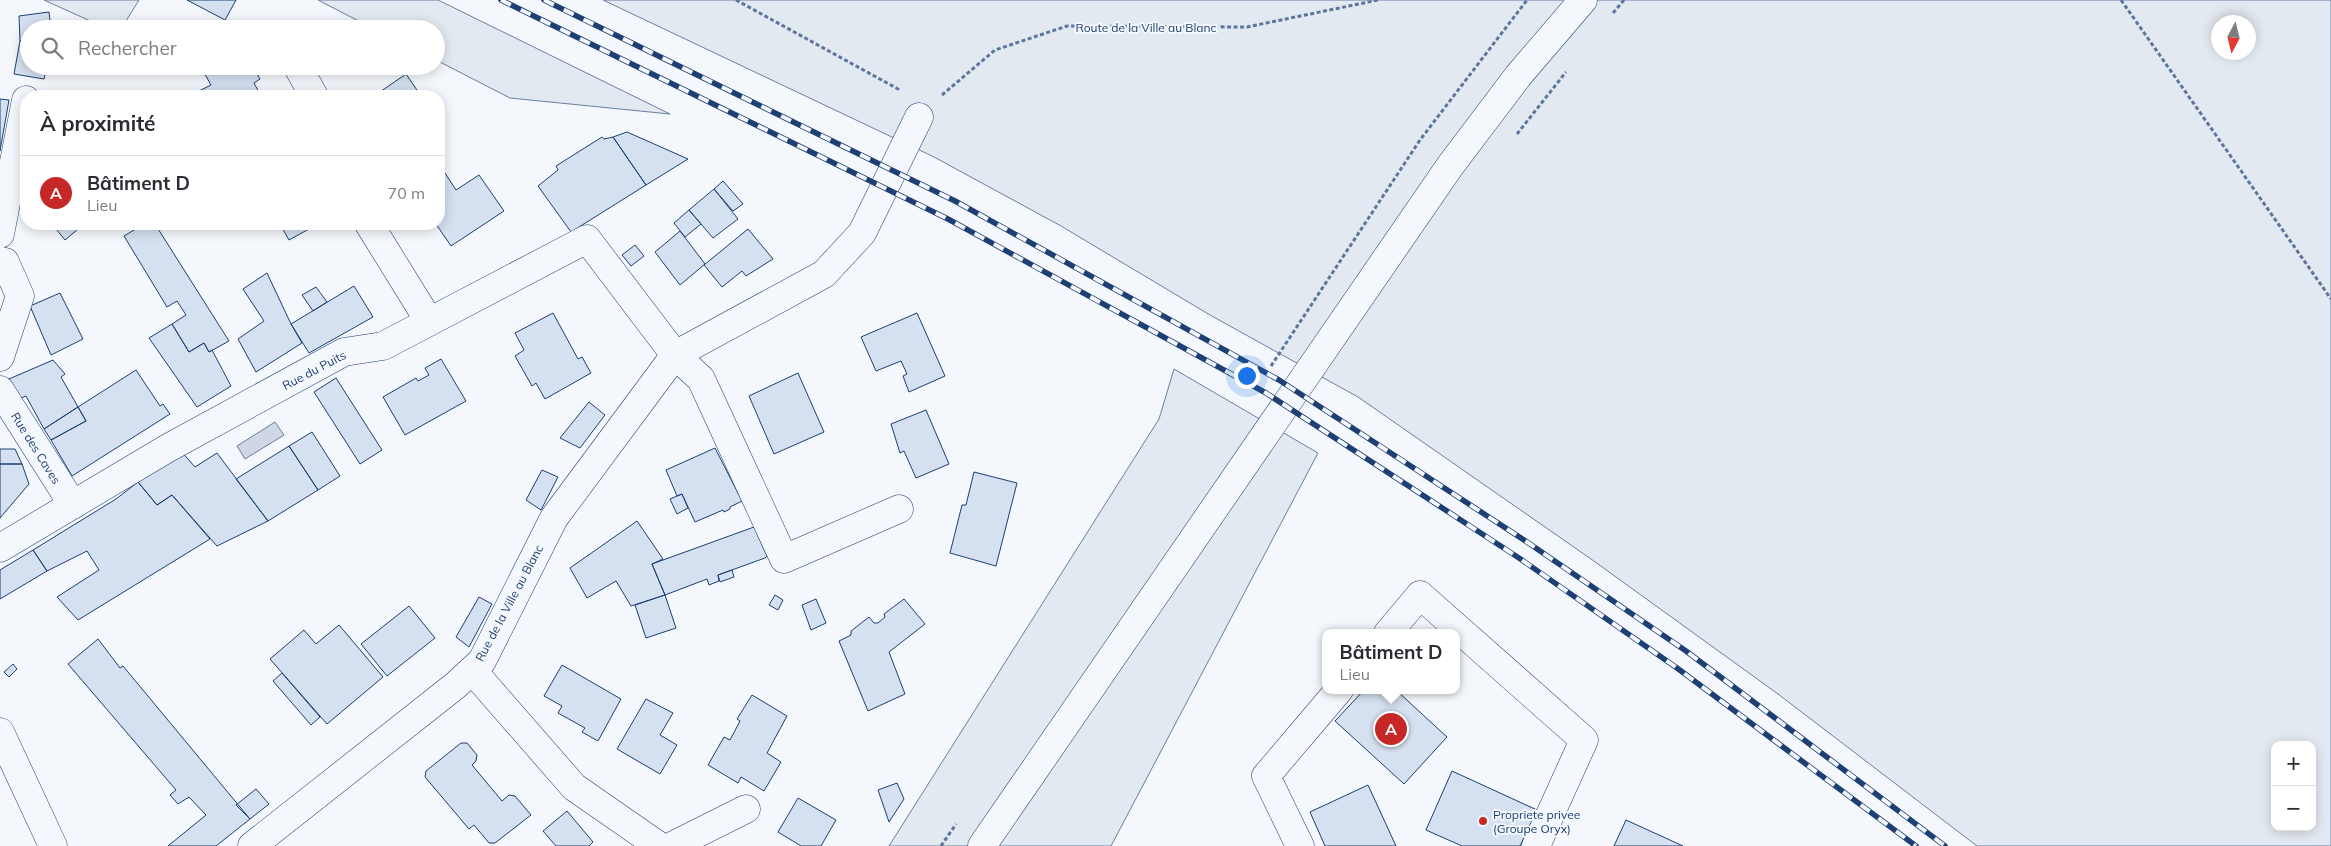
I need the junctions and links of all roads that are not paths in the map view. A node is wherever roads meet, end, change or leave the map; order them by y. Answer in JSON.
{"nodes":[{"id":1,"x":1583,"y":0,"type":"edge"},
{"id":2,"x":302,"y":75,"type":"edge"},
{"id":3,"x":311,"y":90,"type":"edge"},
{"id":4,"x":919,"y":117,"type":"road end"},
{"id":5,"x":20,"y":133,"type":"edge"},
{"id":6,"x":373,"y":230,"type":"edge"},
{"id":7,"x":0,"y":234,"type":"edge"},
{"id":8,"x":0,"y":261,"type":"edge"},
{"id":9,"x":429,"y":321,"type":"junction"},
{"id":10,"x":675,"y":355,"type":"junction"},
{"id":11,"x":0,"y":357,"type":"edge"},
{"id":12,"x":0,"y":390,"type":"edge"},
{"id":13,"x":73,"y":505,"type":"junction"},
{"id":14,"x":899,"y":509,"type":"dead end"},
{"id":15,"x":0,"y":548,"type":"edge"},
{"id":16,"x":1391,"y":629,"type":"edge"},
{"id":17,"x":1458,"y":629,"type":"edge"},
{"id":18,"x":1460,"y":630,"type":"edge"},
{"id":19,"x":472,"y":670,"type":"junction"},
{"id":20,"x":1336,"y":694,"type":"edge"},
{"id":21,"x":0,"y":732,"type":"edge"},
{"id":22,"x":746,"y":809,"type":"dead end"},
{"id":23,"x":53,"y":846,"type":"edge"},
{"id":24,"x":252,"y":846,"type":"edge"},
{"id":25,"x":658,"y":846,"type":"edge"},
{"id":26,"x":672,"y":846,"type":"edge"},
{"id":27,"x":982,"y":846,"type":"edge"},
{"id":28,"x":1300,"y":846,"type":"edge"},
{"id":29,"x":1536,"y":846,"type":"edge"}],
"edges":[{"from":1,"to":27,"type":"street"},
{"from":2,"to":3,"type":"street"},
{"from":4,"to":10,"type":"street","name":"Rue de la Ville au Blanc"},
{"from":5,"to":7,"type":"street"},
{"from":6,"to":9,"type":"street"},
{"from":8,"to":11,"type":"street"},
{"from":9,"to":10,"type":"street","name":"Rue du Puits"},
{"from":9,"to":13,"type":"street","name":"Rue du Puits"},
{"from":10,"to":14,"type":"street"},
{"from":10,"to":19,"type":"street","name":"Rue de la Ville au Blanc"},
{"from":12,"to":13,"type":"street","name":"Rue des Caves"},
{"from":13,"to":15,"type":"street","name":"Rue du Puits"},
{"from":16,"to":17,"type":"street"},
{"from":18,"to":29,"type":"street"},
{"from":19,"to":24,"type":"street","name":"Rue de la Ville au Blanc"},
{"from":19,"to":25,"type":"street"},
{"from":20,"to":28,"type":"street"},
{"from":21,"to":23,"type":"street"},
{"from":22,"to":26,"type":"street"}]}
